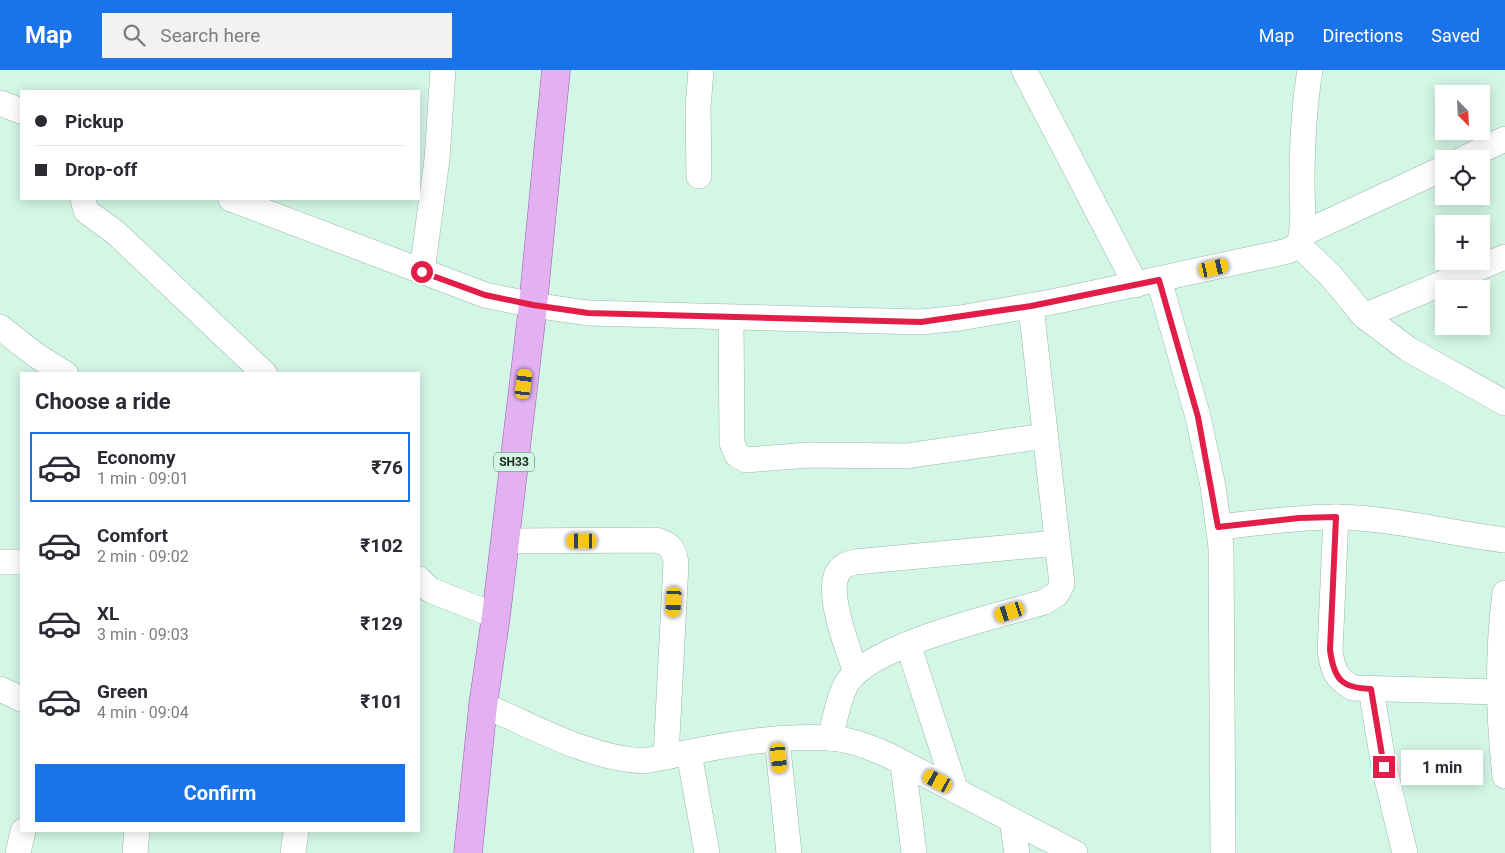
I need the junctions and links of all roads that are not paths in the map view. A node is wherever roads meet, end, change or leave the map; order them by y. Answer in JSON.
{"nodes":[{"id":1,"x":443,"y":70,"type":"edge"},
{"id":2,"x":556,"y":70,"type":"edge"},
{"id":3,"x":702,"y":70,"type":"edge"},
{"id":4,"x":1024,"y":70,"type":"edge"},
{"id":5,"x":1310,"y":70,"type":"edge"},
{"id":6,"x":0,"y":103,"type":"edge"},
{"id":7,"x":20,"y":112,"type":"edge"},
{"id":8,"x":1505,"y":139,"type":"edge"},
{"id":9,"x":1482,"y":150,"type":"edge"},
{"id":10,"x":1435,"y":172,"type":"edge"},
{"id":11,"x":699,"y":176,"type":"dead end"},
{"id":12,"x":83,"y":200,"type":"edge"},
{"id":13,"x":233,"y":200,"type":"edge"},
{"id":14,"x":1301,"y":239,"type":"junction"},
{"id":15,"x":1505,"y":257,"type":"edge"},
{"id":16,"x":422,"y":272,"type":"junction"},
{"id":17,"x":1147,"y":283,"type":"junction"},
{"id":18,"x":533,"y":305,"type":"junction"},
{"id":19,"x":1031,"y":306,"type":"junction"},
{"id":20,"x":1364,"y":316,"type":"junction"},
{"id":21,"x":731,"y":318,"type":"junction"},
{"id":22,"x":0,"y":327,"type":"edge"},
{"id":23,"x":63,"y":372,"type":"edge"},
{"id":24,"x":263,"y":372,"type":"edge"},
{"id":25,"x":1503,"y":394,"type":"edge"},
{"id":26,"x":1045,"y":436,"type":"junction"},
{"id":27,"x":1336,"y":517,"type":"junction"},
{"id":28,"x":1218,"y":527,"type":"junction"},
{"id":29,"x":1505,"y":540,"type":"edge"},
{"id":30,"x":505,"y":541,"type":"junction"},
{"id":31,"x":1057,"y":543,"type":"junction"},
{"id":32,"x":0,"y":562,"type":"edge"},
{"id":33,"x":20,"y":562,"type":"edge"},
{"id":34,"x":423,"y":585,"type":"edge"},
{"id":35,"x":1505,"y":593,"type":"edge"},
{"id":36,"x":496,"y":616,"type":"junction"},
{"id":37,"x":908,"y":644,"type":"junction"},
{"id":38,"x":856,"y":672,"type":"junction"},
{"id":39,"x":0,"y":689,"type":"edge"},
{"id":40,"x":1371,"y":689,"type":"junction"},
{"id":41,"x":1498,"y":692,"type":"junction"},
{"id":42,"x":20,"y":699,"type":"edge"},
{"id":43,"x":483,"y":705,"type":"junction"},
{"id":44,"x":830,"y":738,"type":"junction"},
{"id":45,"x":777,"y":739,"type":"junction"},
{"id":46,"x":677,"y":755,"type":"junction"},
{"id":47,"x":903,"y":763,"type":"junction"},
{"id":48,"x":1505,"y":776,"type":"edge"},
{"id":49,"x":956,"y":790,"type":"junction"},
{"id":50,"x":1012,"y":820,"type":"junction"},
{"id":51,"x":23,"y":832,"type":"edge"},
{"id":52,"x":137,"y":832,"type":"edge"},
{"id":53,"x":296,"y":832,"type":"edge"},
{"id":54,"x":18,"y":853,"type":"edge"},
{"id":55,"x":135,"y":853,"type":"edge"},
{"id":56,"x":292,"y":853,"type":"edge"},
{"id":57,"x":468,"y":853,"type":"edge"},
{"id":58,"x":707,"y":853,"type":"edge"},
{"id":59,"x":789,"y":853,"type":"edge"},
{"id":60,"x":914,"y":853,"type":"edge"},
{"id":61,"x":1017,"y":853,"type":"edge"},
{"id":62,"x":1075,"y":853,"type":"edge"},
{"id":63,"x":1223,"y":853,"type":"edge"},
{"id":64,"x":1405,"y":853,"type":"edge"}],
"edges":[{"from":1,"to":16,"type":"street"},
{"from":2,"to":18,"type":"main road","number":"SH33"},
{"from":3,"to":11,"type":"street"},
{"from":4,"to":17,"type":"street"},
{"from":5,"to":14,"type":"street"},
{"from":6,"to":7,"type":"street"},
{"from":8,"to":9,"type":"street"},
{"from":10,"to":14,"type":"street"},
{"from":12,"to":24,"type":"street"},
{"from":13,"to":16,"type":"street"},
{"from":14,"to":17,"type":"street"},
{"from":14,"to":20,"type":"street"},
{"from":15,"to":20,"type":"street"},
{"from":16,"to":18,"type":"street"},
{"from":17,"to":19,"type":"street"},
{"from":17,"to":28,"type":"street"},
{"from":18,"to":21,"type":"street"},
{"from":18,"to":30,"type":"main road","number":"SH33"},
{"from":19,"to":21,"type":"street"},
{"from":19,"to":26,"type":"street"},
{"from":20,"to":25,"type":"street"},
{"from":21,"to":26,"type":"street"},
{"from":22,"to":23,"type":"street"},
{"from":26,"to":31,"type":"street"},
{"from":27,"to":28,"type":"street"},
{"from":27,"to":29,"type":"street"},
{"from":27,"to":40,"type":"street"},
{"from":28,"to":63,"type":"street"},
{"from":30,"to":36,"type":"main road","number":"SH33"},
{"from":30,"to":46,"type":"street"},
{"from":31,"to":37,"type":"street"},
{"from":31,"to":38,"type":"street"},
{"from":32,"to":33,"type":"street"},
{"from":34,"to":36,"type":"street"},
{"from":35,"to":41,"type":"street"},
{"from":36,"to":43,"type":"main road","number":"SH33"},
{"from":37,"to":38,"type":"street"},
{"from":37,"to":49,"type":"street"},
{"from":38,"to":44,"type":"street"},
{"from":39,"to":42,"type":"street"},
{"from":40,"to":41,"type":"street"},
{"from":40,"to":64,"type":"street"},
{"from":41,"to":48,"type":"street"},
{"from":43,"to":46,"type":"street"},
{"from":43,"to":57,"type":"main road","number":"SH33"},
{"from":44,"to":45,"type":"street"},
{"from":44,"to":47,"type":"street"},
{"from":45,"to":46,"type":"street"},
{"from":45,"to":59,"type":"street"},
{"from":46,"to":58,"type":"street"},
{"from":47,"to":49,"type":"street"},
{"from":47,"to":60,"type":"street"},
{"from":49,"to":50,"type":"street"},
{"from":50,"to":61,"type":"street"},
{"from":50,"to":62,"type":"street"},
{"from":51,"to":54,"type":"street"},
{"from":52,"to":55,"type":"street"},
{"from":53,"to":56,"type":"street"}]}
